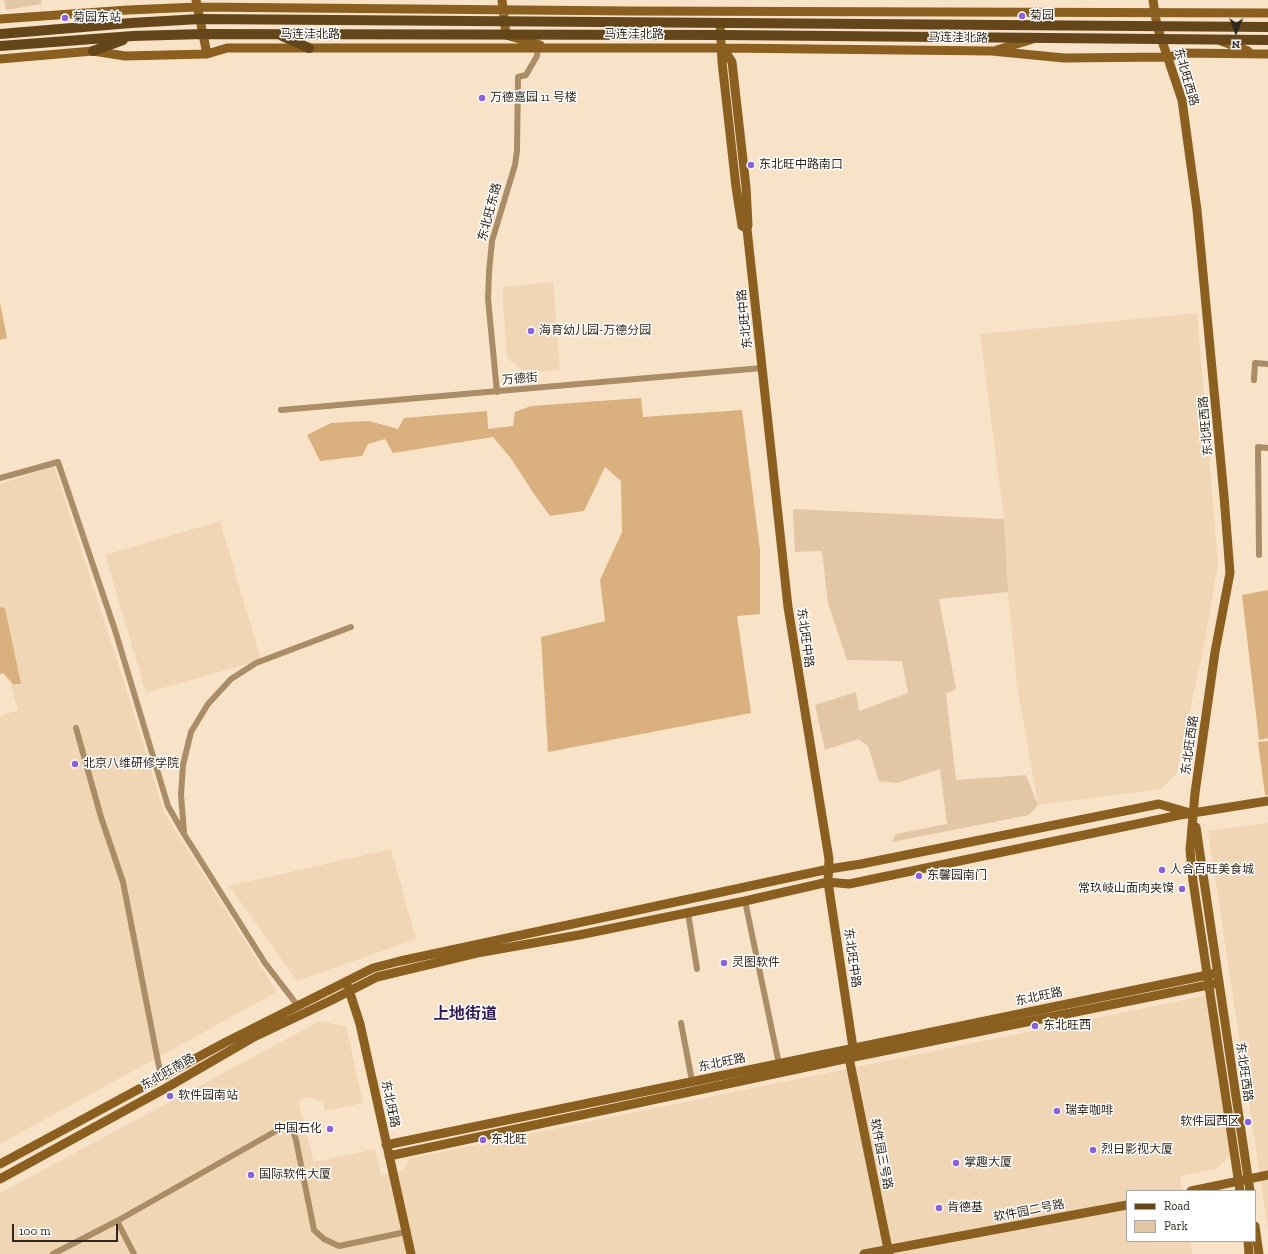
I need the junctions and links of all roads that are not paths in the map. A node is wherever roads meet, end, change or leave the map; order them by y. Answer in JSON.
{"nodes":[{"id":1,"x":502,"y":0,"type":"edge"},
{"id":2,"x":1153,"y":0,"type":"edge"},
{"id":3,"x":196,"y":4,"type":"edge"},
{"id":4,"x":503,"y":10,"type":"junction"},
{"id":5,"x":630,"y":11,"type":"junction"},
{"id":6,"x":1154,"y":12,"type":"junction"},
{"id":7,"x":1268,"y":13,"type":"edge"},
{"id":8,"x":200,"y":19,"type":"junction"},
{"id":9,"x":0,"y":20,"type":"edge"},
{"id":10,"x":505,"y":22,"type":"junction"},
{"id":11,"x":671,"y":23,"type":"junction"},
{"id":12,"x":720,"y":23,"type":"junction"},
{"id":13,"x":1157,"y":26,"type":"junction"},
{"id":14,"x":1268,"y":27,"type":"edge"},
{"id":15,"x":0,"y":34,"type":"edge"},
{"id":16,"x":203,"y":34,"type":"junction"},
{"id":17,"x":278,"y":34,"type":"junction"},
{"id":18,"x":506,"y":35,"type":"junction"},
{"id":19,"x":721,"y":35,"type":"junction"},
{"id":20,"x":133,"y":36,"type":"junction"},
{"id":21,"x":1035,"y":39,"type":"junction"},
{"id":22,"x":1162,"y":39,"type":"junction"},
{"id":23,"x":1218,"y":40,"type":"junction"},
{"id":24,"x":1268,"y":40,"type":"edge"},
{"id":25,"x":0,"y":46,"type":"edge"},
{"id":26,"x":309,"y":48,"type":"junction"},
{"id":27,"x":538,"y":48,"type":"junction"},
{"id":28,"x":549,"y":48,"type":"junction"},
{"id":29,"x":722,"y":48,"type":"junction"},
{"id":30,"x":992,"y":51,"type":"junction"},
{"id":31,"x":93,"y":52,"type":"junction"},
{"id":32,"x":1255,"y":53,"type":"junction"},
{"id":33,"x":207,"y":54,"type":"junction"},
{"id":34,"x":1268,"y":54,"type":"edge"},
{"id":35,"x":1169,"y":57,"type":"junction"},
{"id":36,"x":0,"y":59,"type":"edge"},
{"id":37,"x":1268,"y":364,"type":"edge"},
{"id":38,"x":762,"y":368,"type":"junction"},
{"id":39,"x":1254,"y":380,"type":"dead end"},
{"id":40,"x":497,"y":392,"type":"junction"},
{"id":41,"x":281,"y":410,"type":"dead end"},
{"id":42,"x":1268,"y":448,"type":"edge"},
{"id":43,"x":0,"y":478,"type":"edge"},
{"id":44,"x":1259,"y":555,"type":"dead end"},
{"id":45,"x":351,"y":627,"type":"dead end"},
{"id":46,"x":76,"y":728,"type":"dead end"},
{"id":47,"x":1268,"y":802,"type":"edge"},
{"id":48,"x":1194,"y":814,"type":"junction"},
{"id":49,"x":184,"y":834,"type":"junction"},
{"id":50,"x":829,"y":869,"type":"junction"},
{"id":51,"x":828,"y":882,"type":"junction"},
{"id":52,"x":745,"y":901,"type":"junction"},
{"id":53,"x":688,"y":913,"type":"junction"},
{"id":54,"x":697,"y":969,"type":"dead end"},
{"id":55,"x":1212,"y":974,"type":"junction"},
{"id":56,"x":347,"y":981,"type":"junction"},
{"id":57,"x":1214,"y":984,"type":"junction"},
{"id":58,"x":350,"y":992,"type":"junction"},
{"id":59,"x":298,"y":1006,"type":"junction"},
{"id":60,"x":681,"y":1023,"type":"dead end"},
{"id":61,"x":853,"y":1048,"type":"junction"},
{"id":62,"x":850,"y":1058,"type":"junction"},
{"id":63,"x":778,"y":1064,"type":"junction"},
{"id":64,"x":161,"y":1077,"type":"junction"},
{"id":65,"x":692,"y":1081,"type":"junction"},
{"id":66,"x":386,"y":1144,"type":"junction"},
{"id":67,"x":389,"y":1156,"type":"junction"},
{"id":68,"x":0,"y":1164,"type":"edge"},
{"id":69,"x":1268,"y":1175,"type":"edge"},
{"id":70,"x":0,"y":1179,"type":"edge"},
{"id":71,"x":1243,"y":1180,"type":"junction"},
{"id":72,"x":1196,"y":1190,"type":"edge"},
{"id":73,"x":1240,"y":1190,"type":"edge"},
{"id":74,"x":1249,"y":1190,"type":"edge"},
{"id":75,"x":1126,"y":1204,"type":"edge"},
{"id":76,"x":118,"y":1221,"type":"junction"},
{"id":77,"x":406,"y":1232,"type":"junction"},
{"id":78,"x":1256,"y":1233,"type":"edge"},
{"id":79,"x":1248,"y":1242,"type":"edge"},
{"id":80,"x":888,"y":1252,"type":"edge"},
{"id":81,"x":53,"y":1254,"type":"edge"},
{"id":82,"x":134,"y":1254,"type":"edge"},
{"id":83,"x":411,"y":1254,"type":"edge"},
{"id":84,"x":864,"y":1254,"type":"edge"},
{"id":85,"x":1249,"y":1254,"type":"edge"},
{"id":86,"x":1259,"y":1254,"type":"edge"}],
"edges":[{"from":1,"to":4,"type":"street"},
{"from":2,"to":6,"type":"street","name":"东北旺西路"},
{"from":3,"to":4,"type":"street","name":"马连洼北路"},
{"from":3,"to":8,"type":"street"},
{"from":3,"to":9,"type":"street","name":"马连洼北路"},
{"from":4,"to":5,"type":"street","name":"马连洼北路"},
{"from":4,"to":10,"type":"street"},
{"from":5,"to":6,"type":"street","name":"马连洼北路"},
{"from":5,"to":11,"type":"street"},
{"from":6,"to":7,"type":"street","name":"马连洼北路"},
{"from":6,"to":13,"type":"street","name":"东北旺西路"},
{"from":8,"to":10,"type":"main road","name":"马连洼北路"},
{"from":8,"to":15,"type":"main road","name":"马连洼北路"},
{"from":8,"to":16,"type":"street"},
{"from":10,"to":11,"type":"main road","name":"马连洼北路"},
{"from":10,"to":18,"type":"street"},
{"from":11,"to":12,"type":"main road","name":"马连洼北路"},
{"from":12,"to":13,"type":"main road","name":"马连洼北路"},
{"from":12,"to":19,"type":"street"},
{"from":13,"to":14,"type":"main road","name":"马连洼北路"},
{"from":13,"to":22,"type":"street","name":"东北旺西路"},
{"from":16,"to":17,"type":"main road","name":"马连洼北路"},
{"from":16,"to":20,"type":"main road","name":"马连洼北路"},
{"from":16,"to":33,"type":"street"},
{"from":17,"to":18,"type":"main road","name":"马连洼北路"},
{"from":17,"to":26,"type":"main road"},
{"from":18,"to":19,"type":"main road","name":"马连洼北路"},
{"from":18,"to":28,"type":"street"},
{"from":19,"to":21,"type":"main road","name":"马连洼北路"},
{"from":19,"to":29,"type":"street"},
{"from":20,"to":25,"type":"main road","name":"马连洼北路"},
{"from":20,"to":31,"type":"main road"},
{"from":21,"to":22,"type":"main road","name":"马连洼北路"},
{"from":21,"to":30,"type":"street"},
{"from":22,"to":23,"type":"main road","name":"马连洼北路"},
{"from":22,"to":35,"type":"street","name":"东北旺西路"},
{"from":23,"to":24,"type":"main road","name":"马连洼北路"},
{"from":23,"to":32,"type":"street"},
{"from":26,"to":27,"type":"street","name":"马连洼北路"},
{"from":26,"to":33,"type":"street","name":"马连洼北路"},
{"from":27,"to":28,"type":"street","name":"马连洼北路"},
{"from":27,"to":40,"type":"street","name":"东北旺东路"},
{"from":28,"to":29,"type":"street","name":"马连洼北路"},
{"from":29,"to":30,"type":"street","name":"马连洼北路"},
{"from":29,"to":38,"type":"street","name":"东北旺中路"},
{"from":30,"to":35,"type":"street","name":"马连洼北路"},
{"from":31,"to":33,"type":"street","name":"马连洼北路"},
{"from":31,"to":36,"type":"street","name":"马连洼北路"},
{"from":32,"to":34,"type":"street","name":"马连洼北路"},
{"from":32,"to":35,"type":"street","name":"马连洼北路"},
{"from":35,"to":48,"type":"street","name":"东北旺西路"},
{"from":37,"to":39,"type":"street"},
{"from":38,"to":40,"type":"street","name":"万德街"},
{"from":38,"to":50,"type":"street","name":"东北旺中路"},
{"from":40,"to":41,"type":"street","name":"万德街"},
{"from":42,"to":44,"type":"street"},
{"from":43,"to":49,"type":"street"},
{"from":45,"to":49,"type":"street"},
{"from":46,"to":64,"type":"street"},
{"from":47,"to":48,"type":"street"},
{"from":48,"to":50,"type":"street"},
{"from":48,"to":51,"type":"street"},
{"from":48,"to":55,"type":"street","name":"东北旺西路"},
{"from":49,"to":59,"type":"street"},
{"from":50,"to":51,"type":"street","name":"东北旺中路"},
{"from":50,"to":56,"type":"street"},
{"from":51,"to":52,"type":"street"},
{"from":51,"to":61,"type":"street","name":"东北旺中路"},
{"from":52,"to":53,"type":"street"},
{"from":52,"to":63,"type":"street"},
{"from":53,"to":54,"type":"street"},
{"from":53,"to":58,"type":"street"},
{"from":55,"to":57,"type":"street","name":"东北旺西路"},
{"from":55,"to":61,"type":"street","name":"东北旺路"},
{"from":56,"to":58,"type":"street","name":"东北旺路"},
{"from":56,"to":59,"type":"street","name":"东北旺南路"},
{"from":57,"to":62,"type":"street","name":"东北旺路"},
{"from":57,"to":71,"type":"street","name":"东北旺西路"},
{"from":58,"to":66,"type":"street","name":"东北旺路"},
{"from":58,"to":70,"type":"street","name":"东北旺南路"},
{"from":59,"to":64,"type":"street","name":"东北旺南路"},
{"from":60,"to":65,"type":"street"},
{"from":61,"to":62,"type":"street"},
{"from":61,"to":63,"type":"street","name":"东北旺路"},
{"from":62,"to":67,"type":"street","name":"东北旺路"},
{"from":62,"to":80,"type":"street","name":"软件园三号路"},
{"from":63,"to":65,"type":"street","name":"东北旺路"},
{"from":64,"to":68,"type":"street","name":"东北旺南路"},
{"from":65,"to":66,"type":"street","name":"东北旺路"},
{"from":66,"to":67,"type":"street"},
{"from":67,"to":77,"type":"street"},
{"from":69,"to":71,"type":"street"},
{"from":71,"to":72,"type":"street"},
{"from":71,"to":73,"type":"street","name":"东北旺西路"},
{"from":71,"to":74,"type":"street","name":"东北旺西路"},
{"from":75,"to":80,"type":"street","name":"软件园二号路"},
{"from":76,"to":77,"type":"street"},
{"from":76,"to":81,"type":"street"},
{"from":76,"to":82,"type":"street"},
{"from":77,"to":83,"type":"street"},
{"from":78,"to":86,"type":"street"},
{"from":79,"to":85,"type":"street"},
{"from":80,"to":84,"type":"street","name":"软件园二号路"}]}
